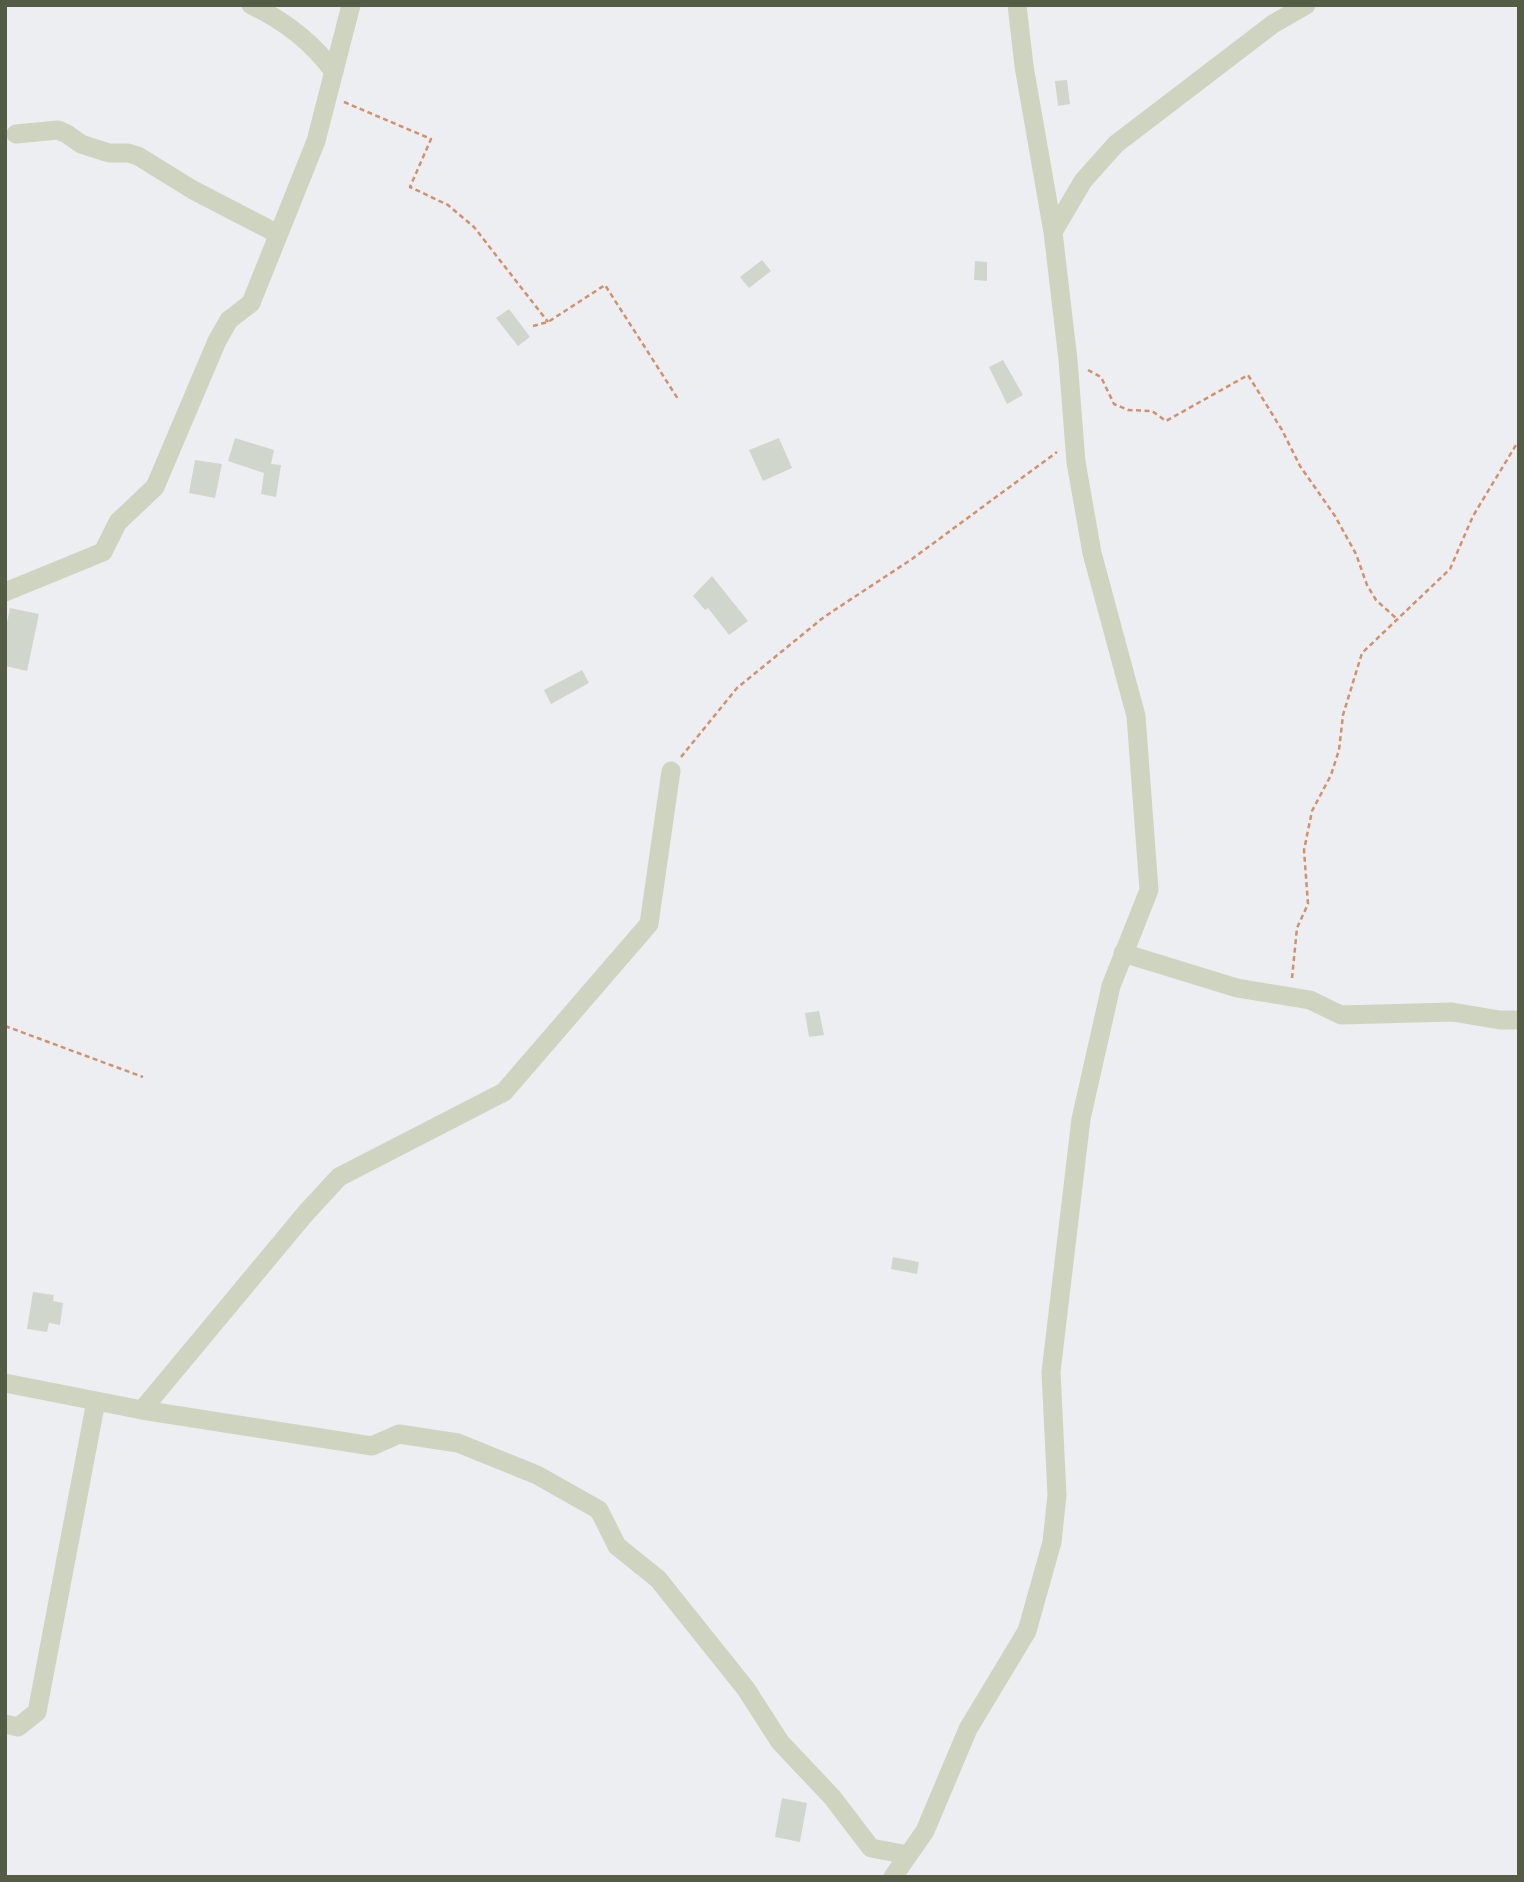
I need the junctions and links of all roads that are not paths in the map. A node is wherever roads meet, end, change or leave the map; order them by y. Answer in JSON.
{"nodes":[{"id":1,"x":251,"y":5,"type":"edge"},
{"id":2,"x":351,"y":5,"type":"edge"},
{"id":3,"x":1017,"y":5,"type":"edge"},
{"id":4,"x":1306,"y":5,"type":"edge"},
{"id":5,"x":334,"y":72,"type":"junction"},
{"id":6,"x":16,"y":134,"type":"dead end"},
{"id":7,"x":1053,"y":232,"type":"junction"},
{"id":8,"x":278,"y":234,"type":"junction"},
{"id":9,"x":5,"y":592,"type":"edge"},
{"id":10,"x":671,"y":771,"type":"road end"},
{"id":11,"x":1124,"y":953,"type":"junction"},
{"id":12,"x":1519,"y":1020,"type":"edge"},
{"id":13,"x":5,"y":1383,"type":"edge"},
{"id":14,"x":96,"y":1401,"type":"junction"},
{"id":15,"x":142,"y":1409,"type":"junction"},
{"id":16,"x":5,"y":1724,"type":"edge"},
{"id":17,"x":908,"y":1855,"type":"junction"},
{"id":18,"x":892,"y":1877,"type":"edge"}],
"edges":[{"from":1,"to":5,"type":"street"},
{"from":2,"to":5,"type":"street"},
{"from":3,"to":7,"type":"street"},
{"from":4,"to":7,"type":"street"},
{"from":5,"to":8,"type":"street"},
{"from":6,"to":8,"type":"street"},
{"from":7,"to":11,"type":"street"},
{"from":8,"to":9,"type":"street"},
{"from":10,"to":15,"type":"street"},
{"from":11,"to":12,"type":"street"},
{"from":11,"to":17,"type":"street"},
{"from":13,"to":14,"type":"street"},
{"from":14,"to":15,"type":"street"},
{"from":14,"to":16,"type":"street"},
{"from":15,"to":17,"type":"street"},
{"from":17,"to":18,"type":"street"}]}
